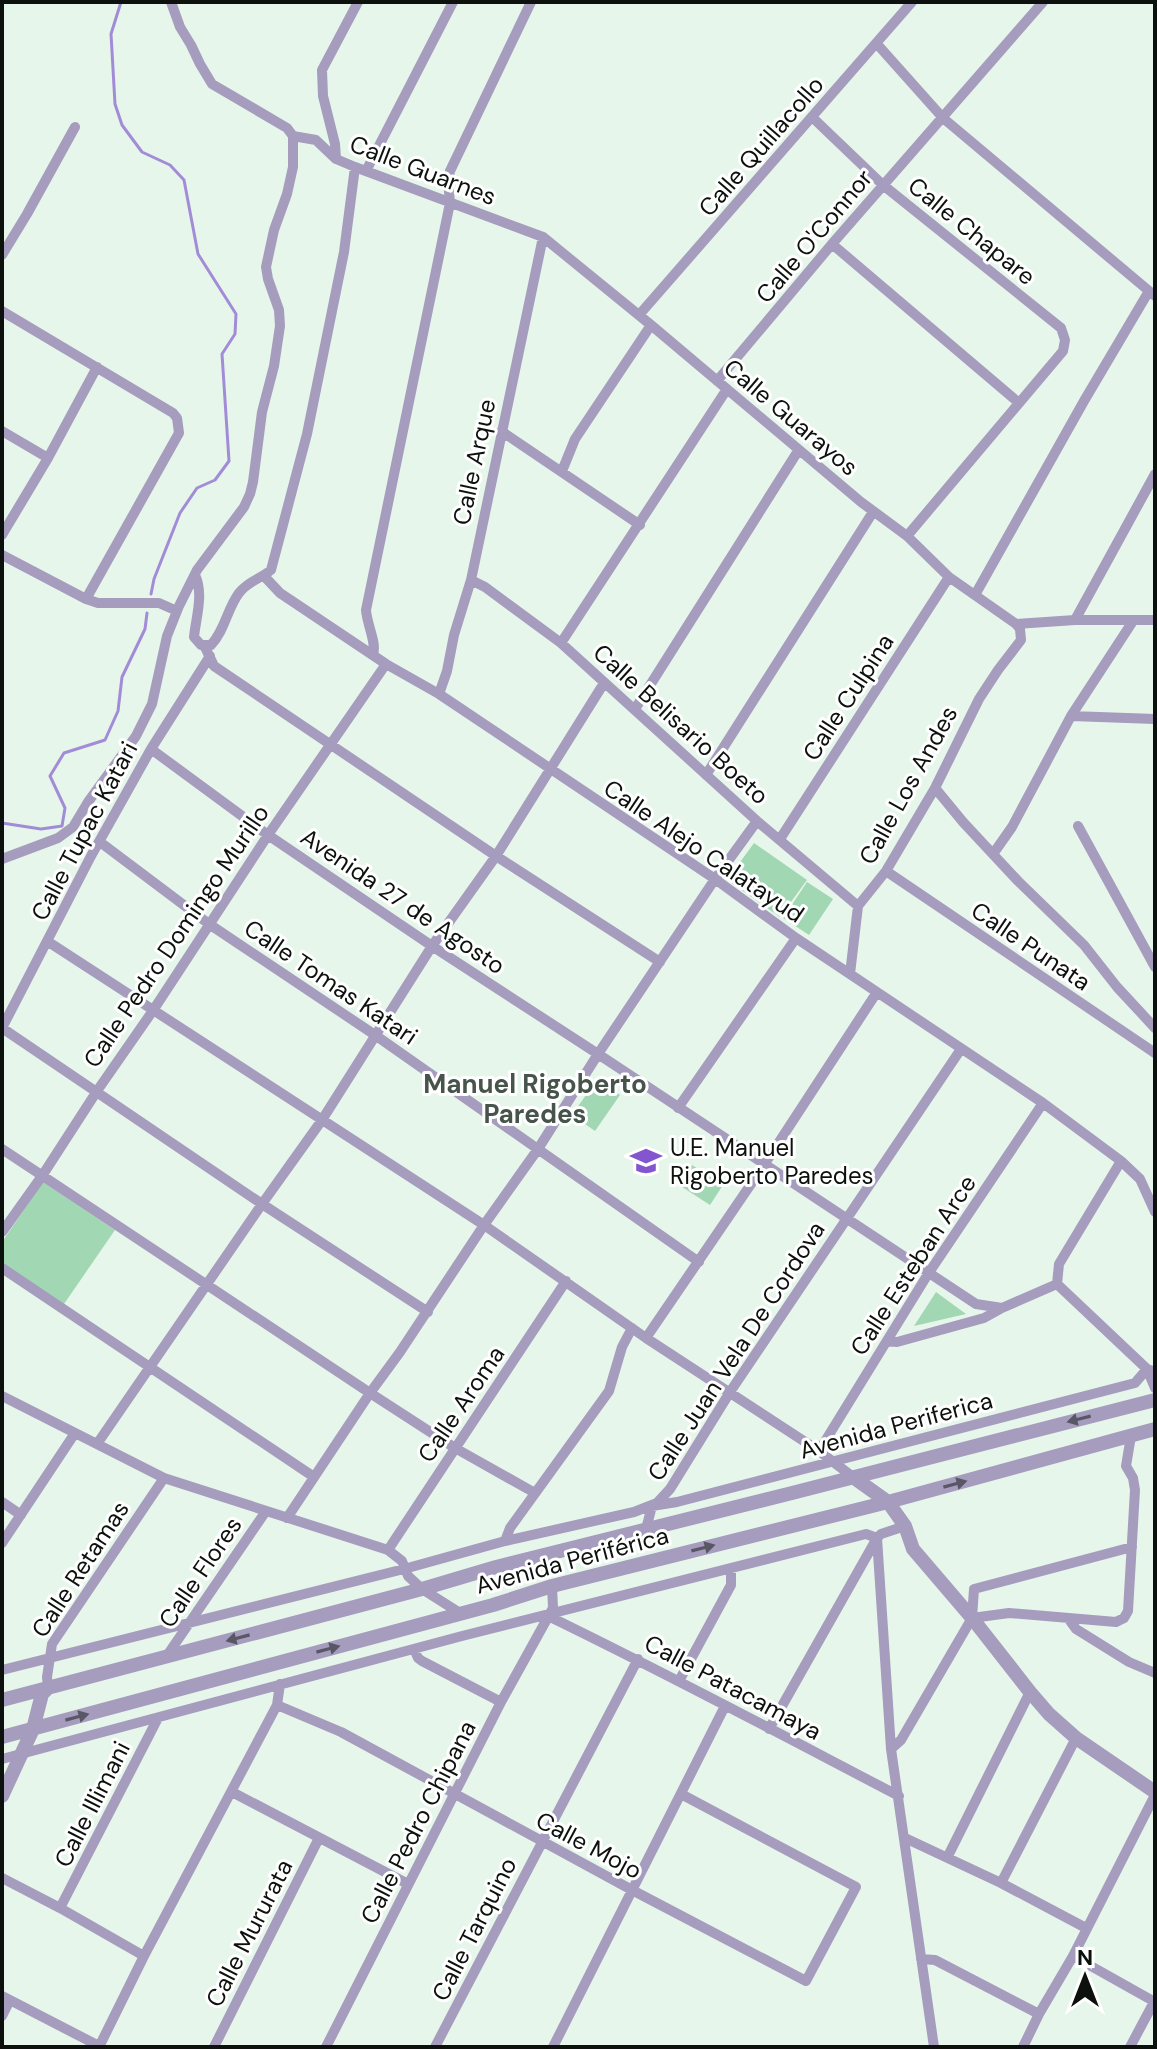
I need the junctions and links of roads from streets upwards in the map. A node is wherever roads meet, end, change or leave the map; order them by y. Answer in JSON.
{"nodes":[{"id":1,"x":171,"y":2,"type":"edge"},
{"id":2,"x":358,"y":2,"type":"edge"},
{"id":3,"x":453,"y":2,"type":"edge"},
{"id":4,"x":531,"y":2,"type":"edge"},
{"id":5,"x":912,"y":2,"type":"edge"},
{"id":6,"x":1043,"y":2,"type":"edge"},
{"id":7,"x":877,"y":44,"type":"junction"},
{"id":8,"x":812,"y":117,"type":"junction"},
{"id":9,"x":943,"y":118,"type":"junction"},
{"id":10,"x":75,"y":127,"type":"dead end"},
{"id":11,"x":293,"y":136,"type":"junction"},
{"id":12,"x":336,"y":159,"type":"junction"},
{"id":13,"x":361,"y":169,"type":"junction"},
{"id":14,"x":883,"y":185,"type":"junction"},
{"id":15,"x":450,"y":203,"type":"junction"},
{"id":16,"x":543,"y":237,"type":"junction"},
{"id":17,"x":832,"y":244,"type":"junction"},
{"id":18,"x":2,"y":255,"type":"edge"},
{"id":19,"x":1152,"y":294,"type":"edge"},
{"id":20,"x":2,"y":311,"type":"edge"},
{"id":21,"x":639,"y":315,"type":"junction"},
{"id":22,"x":651,"y":325,"type":"junction"},
{"id":23,"x":97,"y":367,"type":"junction"},
{"id":24,"x":717,"y":381,"type":"junction"},
{"id":25,"x":727,"y":389,"type":"junction"},
{"id":26,"x":1019,"y":403,"type":"junction"},
{"id":27,"x":2,"y":431,"type":"edge"},
{"id":28,"x":501,"y":431,"type":"junction"},
{"id":29,"x":798,"y":451,"type":"junction"},
{"id":30,"x":48,"y":458,"type":"junction"},
{"id":31,"x":562,"y":471,"type":"junction"},
{"id":32,"x":1155,"y":474,"type":"edge"},
{"id":33,"x":873,"y":512,"type":"junction"},
{"id":34,"x":640,"y":525,"type":"junction"},
{"id":35,"x":2,"y":535,"type":"edge"},
{"id":36,"x":907,"y":536,"type":"junction"},
{"id":37,"x":2,"y":555,"type":"edge"},
{"id":38,"x":195,"y":575,"type":"junction"},
{"id":39,"x":264,"y":576,"type":"junction"},
{"id":40,"x":949,"y":577,"type":"junction"},
{"id":41,"x":471,"y":580,"type":"junction"},
{"id":42,"x":975,"y":595,"type":"junction"},
{"id":43,"x":86,"y":599,"type":"junction"},
{"id":44,"x":177,"y":611,"type":"junction"},
{"id":45,"x":1075,"y":620,"type":"junction"},
{"id":46,"x":1155,"y":620,"type":"edge"},
{"id":47,"x":1133,"y":621,"type":"junction"},
{"id":48,"x":1016,"y":624,"type":"junction"},
{"id":49,"x":561,"y":643,"type":"junction"},
{"id":50,"x":204,"y":645,"type":"junction"},
{"id":51,"x":373,"y":654,"type":"junction"},
{"id":52,"x":210,"y":656,"type":"junction"},
{"id":53,"x":386,"y":664,"type":"junction"},
{"id":54,"x":604,"y":683,"type":"junction"},
{"id":55,"x":439,"y":694,"type":"junction"},
{"id":56,"x":635,"y":709,"type":"junction"},
{"id":57,"x":1071,"y":716,"type":"junction"},
{"id":58,"x":1155,"y":719,"type":"edge"},
{"id":59,"x":330,"y":745,"type":"junction"},
{"id":60,"x":151,"y":749,"type":"junction"},
{"id":61,"x":551,"y":770,"type":"junction"},
{"id":62,"x":706,"y":775,"type":"junction"},
{"id":63,"x":935,"y":788,"type":"junction"},
{"id":64,"x":757,"y":821,"type":"junction"},
{"id":65,"x":1078,"y":826,"type":"dead end"},
{"id":66,"x":268,"y":835,"type":"junction"},
{"id":67,"x":780,"y":839,"type":"junction"},
{"id":68,"x":100,"y":842,"type":"junction"},
{"id":69,"x":993,"y":854,"type":"junction"},
{"id":70,"x":496,"y":856,"type":"junction"},
{"id":71,"x":2,"y":859,"type":"edge"},
{"id":72,"x":886,"y":871,"type":"junction"},
{"id":73,"x":715,"y":879,"type":"junction"},
{"id":74,"x":858,"y":906,"type":"junction"},
{"id":75,"x":209,"y":924,"type":"junction"},
{"id":76,"x":796,"y":938,"type":"junction"},
{"id":77,"x":47,"y":941,"type":"junction"},
{"id":78,"x":432,"y":946,"type":"junction"},
{"id":79,"x":660,"y":962,"type":"junction"},
{"id":80,"x":1155,"y":967,"type":"edge"},
{"id":81,"x":850,"y":974,"type":"junction"},
{"id":82,"x":877,"y":992,"type":"junction"},
{"id":83,"x":154,"y":1009,"type":"junction"},
{"id":84,"x":2,"y":1028,"type":"edge"},
{"id":85,"x":1155,"y":1028,"type":"edge"},
{"id":86,"x":375,"y":1035,"type":"junction"},
{"id":87,"x":961,"y":1049,"type":"junction"},
{"id":88,"x":1155,"y":1053,"type":"edge"},
{"id":89,"x":598,"y":1054,"type":"junction"},
{"id":90,"x":97,"y":1091,"type":"junction"},
{"id":91,"x":1043,"y":1103,"type":"junction"},
{"id":92,"x":678,"y":1108,"type":"junction"},
{"id":93,"x":322,"y":1120,"type":"junction"},
{"id":94,"x":2,"y":1149,"type":"edge"},
{"id":95,"x":538,"y":1149,"type":"junction"},
{"id":96,"x":1121,"y":1161,"type":"junction"},
{"id":97,"x":764,"y":1165,"type":"junction"},
{"id":98,"x":42,"y":1176,"type":"junction"},
{"id":99,"x":262,"y":1204,"type":"junction"},
{"id":100,"x":1155,"y":1212,"type":"edge"},
{"id":101,"x":847,"y":1219,"type":"junction"},
{"id":102,"x":484,"y":1225,"type":"junction"},
{"id":103,"x":2,"y":1232,"type":"edge"},
{"id":104,"x":699,"y":1262,"type":"junction"},
{"id":105,"x":2,"y":1268,"type":"edge"},
{"id":106,"x":928,"y":1274,"type":"junction"},
{"id":107,"x":566,"y":1281,"type":"junction"},
{"id":108,"x":1057,"y":1284,"type":"junction"},
{"id":109,"x":206,"y":1285,"type":"junction"},
{"id":110,"x":1002,"y":1308,"type":"junction"},
{"id":111,"x":428,"y":1312,"type":"junction"},
{"id":112,"x":632,"y":1328,"type":"junction"},
{"id":113,"x":646,"y":1338,"type":"junction"},
{"id":114,"x":887,"y":1341,"type":"junction"},
{"id":115,"x":149,"y":1368,"type":"junction"},
{"id":116,"x":1151,"y":1370,"type":"edge"},
{"id":117,"x":1155,"y":1388,"type":"edge"},
{"id":118,"x":730,"y":1392,"type":"junction"},
{"id":119,"x":370,"y":1393,"type":"junction"},
{"id":120,"x":2,"y":1396,"type":"edge"},
{"id":121,"x":1155,"y":1400,"type":"edge"},
{"id":122,"x":1155,"y":1429,"type":"edge"},
{"id":123,"x":75,"y":1433,"type":"junction"},
{"id":124,"x":1131,"y":1436,"type":"junction"},
{"id":125,"x":97,"y":1444,"type":"junction"},
{"id":126,"x":455,"y":1448,"type":"junction"},
{"id":127,"x":819,"y":1451,"type":"junction"},
{"id":128,"x":833,"y":1462,"type":"junction"},
{"id":129,"x":314,"y":1477,"type":"junction"},
{"id":130,"x":853,"y":1477,"type":"junction"},
{"id":131,"x":164,"y":1478,"type":"junction"},
{"id":132,"x":535,"y":1493,"type":"junction"},
{"id":133,"x":2,"y":1502,"type":"edge"},
{"id":134,"x":888,"y":1502,"type":"junction"},
{"id":135,"x":652,"y":1506,"type":"junction"},
{"id":136,"x":266,"y":1511,"type":"junction"},
{"id":137,"x":21,"y":1515,"type":"junction"},
{"id":138,"x":287,"y":1518,"type":"junction"},
{"id":139,"x":905,"y":1526,"type":"junction"},
{"id":140,"x":646,"y":1529,"type":"junction"},
{"id":141,"x":877,"y":1538,"type":"junction"},
{"id":142,"x":505,"y":1541,"type":"junction"},
{"id":143,"x":2,"y":1543,"type":"edge"},
{"id":144,"x":1132,"y":1547,"type":"junction"},
{"id":145,"x":388,"y":1550,"type":"junction"},
{"id":146,"x":404,"y":1569,"type":"junction"},
{"id":147,"x":731,"y":1569,"type":"junction"},
{"id":148,"x":552,"y":1586,"type":"junction"},
{"id":149,"x":422,"y":1589,"type":"junction"},
{"id":150,"x":460,"y":1613,"type":"junction"},
{"id":151,"x":548,"y":1616,"type":"junction"},
{"id":152,"x":972,"y":1618,"type":"junction"},
{"id":153,"x":1068,"y":1618,"type":"junction"},
{"id":154,"x":189,"y":1623,"type":"junction"},
{"id":155,"x":414,"y":1649,"type":"junction"},
{"id":156,"x":49,"y":1657,"type":"junction"},
{"id":157,"x":166,"y":1657,"type":"junction"},
{"id":158,"x":638,"y":1659,"type":"junction"},
{"id":159,"x":2,"y":1670,"type":"edge"},
{"id":160,"x":1155,"y":1673,"type":"edge"},
{"id":161,"x":679,"y":1681,"type":"junction"},
{"id":162,"x":280,"y":1684,"type":"junction"},
{"id":163,"x":48,"y":1688,"type":"junction"},
{"id":164,"x":1030,"y":1692,"type":"junction"},
{"id":165,"x":2,"y":1700,"type":"edge"},
{"id":166,"x":501,"y":1702,"type":"junction"},
{"id":167,"x":277,"y":1705,"type":"junction"},
{"id":168,"x":725,"y":1706,"type":"junction"},
{"id":169,"x":158,"y":1718,"type":"junction"},
{"id":170,"x":33,"y":1729,"type":"junction"},
{"id":171,"x":769,"y":1729,"type":"junction"},
{"id":172,"x":2,"y":1737,"type":"edge"},
{"id":173,"x":1076,"y":1738,"type":"junction"},
{"id":174,"x":891,"y":1749,"type":"junction"},
{"id":175,"x":23,"y":1754,"type":"junction"},
{"id":176,"x":2,"y":1759,"type":"edge"},
{"id":177,"x":232,"y":1792,"type":"junction"},
{"id":178,"x":1155,"y":1793,"type":"edge"},
{"id":179,"x":454,"y":1794,"type":"junction"},
{"id":180,"x":681,"y":1794,"type":"junction"},
{"id":181,"x":2,"y":1796,"type":"edge"},
{"id":182,"x":899,"y":1796,"type":"junction"},
{"id":183,"x":319,"y":1838,"type":"junction"},
{"id":184,"x":905,"y":1838,"type":"junction"},
{"id":185,"x":541,"y":1842,"type":"junction"},
{"id":186,"x":948,"y":1856,"type":"junction"},
{"id":187,"x":2,"y":1878,"type":"edge"},
{"id":188,"x":1001,"y":1883,"type":"junction"},
{"id":189,"x":408,"y":1884,"type":"junction"},
{"id":190,"x":632,"y":1890,"type":"junction"},
{"id":191,"x":60,"y":1908,"type":"junction"},
{"id":192,"x":1086,"y":1928,"type":"junction"},
{"id":193,"x":144,"y":1956,"type":"junction"},
{"id":194,"x":1073,"y":1956,"type":"junction"},
{"id":195,"x":921,"y":1959,"type":"junction"},
{"id":196,"x":6,"y":1998,"type":"edge"},
{"id":197,"x":1155,"y":2001,"type":"edge"},
{"id":198,"x":1039,"y":2014,"type":"junction"},
{"id":199,"x":2,"y":2016,"type":"edge"},
{"id":200,"x":100,"y":2047,"type":"edge"},
{"id":201,"x":214,"y":2047,"type":"edge"},
{"id":202,"x":326,"y":2047,"type":"edge"},
{"id":203,"x":435,"y":2047,"type":"edge"},
{"id":204,"x":553,"y":2047,"type":"edge"},
{"id":205,"x":934,"y":2047,"type":"edge"},
{"id":206,"x":1023,"y":2047,"type":"edge"},
{"id":207,"x":1130,"y":2047,"type":"edge"}],
"edges":[{"from":1,"to":11,"type":"street","name":"Calle Guarnes"},
{"from":2,"to":12,"type":"street"},
{"from":3,"to":13,"type":"street"},
{"from":4,"to":15,"type":"street"},
{"from":5,"to":7,"type":"street","name":"Calle Quillacollo"},
{"from":6,"to":9,"type":"street","name":"Calle O'Connor"},
{"from":7,"to":8,"type":"street","name":"Calle Quillacollo"},
{"from":7,"to":9,"type":"street"},
{"from":8,"to":14,"type":"street","name":"Calle Chapare"},
{"from":8,"to":21,"type":"street","name":"Calle Quillacollo"},
{"from":9,"to":14,"type":"street","name":"Calle O'Connor"},
{"from":9,"to":19,"type":"street"},
{"from":10,"to":18,"type":"street"},
{"from":11,"to":12,"type":"street","name":"Calle Guarnes"},
{"from":11,"to":38,"type":"street"},
{"from":12,"to":13,"type":"street","name":"Calle Guarnes"},
{"from":13,"to":15,"type":"street","name":"Calle Guarnes"},
{"from":13,"to":39,"type":"street"},
{"from":14,"to":17,"type":"street","name":"Calle O'Connor"},
{"from":14,"to":26,"type":"street","name":"Calle Chapare"},
{"from":15,"to":16,"type":"street","name":"Calle Guarnes"},
{"from":15,"to":51,"type":"street"},
{"from":16,"to":21,"type":"street","name":"Calle Guarayos"},
{"from":16,"to":28,"type":"street","name":"Calle Arque"},
{"from":17,"to":24,"type":"street","name":"Calle O'Connor"},
{"from":17,"to":26,"type":"street"},
{"from":19,"to":42,"type":"street"},
{"from":20,"to":23,"type":"street"},
{"from":21,"to":22,"type":"street","name":"Calle Guarayos"},
{"from":22,"to":24,"type":"street","name":"Calle Guarayos"},
{"from":22,"to":31,"type":"street"},
{"from":23,"to":30,"type":"street"},
{"from":23,"to":43,"type":"street"},
{"from":24,"to":25,"type":"street","name":"Calle Guarayos"},
{"from":25,"to":29,"type":"street","name":"Calle Guarayos"},
{"from":25,"to":34,"type":"street"},
{"from":26,"to":36,"type":"street"},
{"from":27,"to":30,"type":"street"},
{"from":28,"to":31,"type":"street"},
{"from":28,"to":41,"type":"street","name":"Calle Arque"},
{"from":29,"to":33,"type":"street","name":"Calle Guarayos"},
{"from":29,"to":56,"type":"street"},
{"from":30,"to":35,"type":"street"},
{"from":31,"to":34,"type":"street"},
{"from":32,"to":45,"type":"street"},
{"from":33,"to":36,"type":"street","name":"Calle Guarayos"},
{"from":33,"to":62,"type":"street"},
{"from":34,"to":49,"type":"street"},
{"from":36,"to":40,"type":"street","name":"Calle Guarayos"},
{"from":37,"to":43,"type":"street"},
{"from":38,"to":44,"type":"street"},
{"from":38,"to":50,"type":"street"},
{"from":39,"to":50,"type":"street"},
{"from":39,"to":51,"type":"street","name":"Calle Alejo Calatayud"},
{"from":40,"to":42,"type":"street","name":"Calle Guarayos"},
{"from":40,"to":67,"type":"street","name":"Calle Culpina"},
{"from":41,"to":49,"type":"street","name":"Calle Belisario Boeto"},
{"from":41,"to":55,"type":"street","name":"Calle Arque"},
{"from":42,"to":48,"type":"street","name":"Calle Guarayos"},
{"from":43,"to":44,"type":"street"},
{"from":44,"to":71,"type":"street"},
{"from":45,"to":47,"type":"street"},
{"from":45,"to":48,"type":"street"},
{"from":46,"to":47,"type":"street"},
{"from":47,"to":57,"type":"street"},
{"from":48,"to":63,"type":"street","name":"Calle Los Andes"},
{"from":49,"to":54,"type":"street","name":"Calle Belisario Boeto"},
{"from":50,"to":52,"type":"street"},
{"from":51,"to":53,"type":"street","name":"Calle Alejo Calatayud"},
{"from":52,"to":59,"type":"street"},
{"from":52,"to":60,"type":"street","name":"Calle Tupac Katari"},
{"from":53,"to":55,"type":"street","name":"Calle Alejo Calatayud"},
{"from":53,"to":59,"type":"street","name":"Calle Pedro Domingo Murillo"},
{"from":54,"to":56,"type":"street","name":"Calle Belisario Boeto"},
{"from":54,"to":61,"type":"street"},
{"from":55,"to":61,"type":"street","name":"Calle Alejo Calatayud"},
{"from":56,"to":62,"type":"street","name":"Calle Belisario Boeto"},
{"from":57,"to":58,"type":"street"},
{"from":57,"to":69,"type":"street"},
{"from":59,"to":66,"type":"street","name":"Calle Pedro Domingo Murillo"},
{"from":59,"to":70,"type":"street"},
{"from":60,"to":66,"type":"street","name":"Avenida 27 de Agosto"},
{"from":60,"to":68,"type":"street","name":"Calle Tupac Katari"},
{"from":61,"to":70,"type":"street"},
{"from":61,"to":73,"type":"street","name":"Calle Alejo Calatayud"},
{"from":62,"to":64,"type":"street","name":"Calle Belisario Boeto"},
{"from":63,"to":69,"type":"street"},
{"from":63,"to":72,"type":"street","name":"Calle Los Andes"},
{"from":64,"to":67,"type":"street","name":"Calle Belisario Boeto"},
{"from":64,"to":73,"type":"street"},
{"from":65,"to":80,"type":"street"},
{"from":66,"to":75,"type":"street","name":"Calle Pedro Domingo Murillo"},
{"from":66,"to":78,"type":"street","name":"Avenida 27 de Agosto"},
{"from":67,"to":74,"type":"street","name":"Calle Belisario Boeto"},
{"from":68,"to":75,"type":"street","name":"Calle Tomas Katari"},
{"from":68,"to":77,"type":"street","name":"Calle Tupac Katari"},
{"from":69,"to":85,"type":"street"},
{"from":70,"to":78,"type":"street"},
{"from":70,"to":79,"type":"street"},
{"from":72,"to":74,"type":"street","name":"Calle Los Andes"},
{"from":72,"to":88,"type":"street","name":"Calle Punata"},
{"from":73,"to":76,"type":"street","name":"Calle Alejo Calatayud"},
{"from":73,"to":79,"type":"street"},
{"from":74,"to":81,"type":"street"},
{"from":75,"to":83,"type":"street","name":"Calle Pedro Domingo Murillo"},
{"from":75,"to":86,"type":"street","name":"Calle Tomas Katari"},
{"from":76,"to":81,"type":"street","name":"Calle Alejo Calatayud"},
{"from":76,"to":92,"type":"street"},
{"from":77,"to":83,"type":"street"},
{"from":77,"to":84,"type":"street","name":"Calle Tupac Katari"},
{"from":78,"to":86,"type":"street"},
{"from":78,"to":89,"type":"street","name":"Avenida 27 de Agosto"},
{"from":79,"to":89,"type":"street"},
{"from":81,"to":82,"type":"street","name":"Calle Alejo Calatayud"},
{"from":82,"to":87,"type":"street","name":"Calle Alejo Calatayud"},
{"from":82,"to":97,"type":"street"},
{"from":83,"to":90,"type":"street","name":"Calle Pedro Domingo Murillo"},
{"from":83,"to":93,"type":"street"},
{"from":84,"to":90,"type":"street"},
{"from":86,"to":93,"type":"street"},
{"from":86,"to":95,"type":"street","name":"Calle Tomas Katari"},
{"from":87,"to":91,"type":"street","name":"Calle Alejo Calatayud"},
{"from":87,"to":101,"type":"street","name":"Calle Juan Vela De Cordova"},
{"from":89,"to":92,"type":"street","name":"Avenida 27 de Agosto"},
{"from":89,"to":95,"type":"street"},
{"from":90,"to":98,"type":"street","name":"Calle Pedro Domingo Murillo"},
{"from":90,"to":99,"type":"street"},
{"from":91,"to":96,"type":"street","name":"Calle Alejo Calatayud"},
{"from":91,"to":106,"type":"street","name":"Calle Esteban Arce"},
{"from":92,"to":97,"type":"street","name":"Avenida 27 de Agosto"},
{"from":93,"to":99,"type":"street"},
{"from":93,"to":102,"type":"street"},
{"from":94,"to":98,"type":"street"},
{"from":95,"to":102,"type":"street"},
{"from":95,"to":104,"type":"street","name":"Calle Tomas Katari"},
{"from":96,"to":100,"type":"street","name":"Calle Alejo Calatayud"},
{"from":96,"to":108,"type":"street"},
{"from":97,"to":101,"type":"street","name":"Avenida 27 de Agosto"},
{"from":97,"to":104,"type":"street"},
{"from":98,"to":103,"type":"street","name":"Calle Pedro Domingo Murillo"},
{"from":98,"to":109,"type":"street"},
{"from":99,"to":109,"type":"street"},
{"from":99,"to":111,"type":"street"},
{"from":101,"to":106,"type":"street","name":"Avenida 27 de Agosto"},
{"from":101,"to":118,"type":"street","name":"Calle Juan Vela De Cordova"},
{"from":102,"to":107,"type":"street"},
{"from":102,"to":111,"type":"street"},
{"from":104,"to":113,"type":"street"},
{"from":105,"to":115,"type":"street"},
{"from":106,"to":110,"type":"street","name":"Avenida 27 de Agosto"},
{"from":106,"to":114,"type":"street","name":"Calle Esteban Arce"},
{"from":107,"to":112,"type":"street"},
{"from":107,"to":126,"type":"street","name":"Calle Aroma"},
{"from":108,"to":110,"type":"street"},
{"from":108,"to":116,"type":"street"},
{"from":109,"to":115,"type":"street"},
{"from":109,"to":119,"type":"street"},
{"from":110,"to":114,"type":"street"},
{"from":111,"to":119,"type":"street"},
{"from":112,"to":113,"type":"street"},
{"from":112,"to":132,"type":"street"},
{"from":113,"to":118,"type":"street"},
{"from":114,"to":127,"type":"street","name":"Calle Esteban Arce"},
{"from":115,"to":125,"type":"street"},
{"from":115,"to":129,"type":"street"},
{"from":116,"to":117,"type":"street"},
{"from":116,"to":128,"type":"street","name":"Avenida Periferica"},
{"from":118,"to":127,"type":"street"},
{"from":118,"to":135,"type":"street","name":"Calle Juan Vela De Cordova"},
{"from":119,"to":126,"type":"street"},
{"from":119,"to":129,"type":"street"},
{"from":120,"to":123,"type":"street"},
{"from":121,"to":130,"type":"street","one_way":true},
{"from":122,"to":124,"type":"street","name":"Avenida Periférica"},
{"from":123,"to":125,"type":"street"},
{"from":123,"to":137,"type":"street"},
{"from":134,"to":124,"type":"street","name":"Avenida Periférica","one_way":true},
{"from":124,"to":144,"type":"street"},
{"from":125,"to":131,"type":"street"},
{"from":126,"to":132,"type":"street"},
{"from":126,"to":145,"type":"street","name":"Calle Aroma"},
{"from":127,"to":128,"type":"street"},
{"from":128,"to":130,"type":"street"},
{"from":128,"to":135,"type":"street","name":"Avenida Periferica"},
{"from":129,"to":138,"type":"street"},
{"from":130,"to":134,"type":"street"},
{"from":130,"to":140,"type":"street"},
{"from":131,"to":136,"type":"street"},
{"from":131,"to":156,"type":"street","name":"Calle Retamas"},
{"from":132,"to":142,"type":"street"},
{"from":133,"to":137,"type":"street"},
{"from":134,"to":139,"type":"street"},
{"from":148,"to":134,"type":"street","name":"Avenida Periférica","one_way":true},
{"from":135,"to":140,"type":"street"},
{"from":135,"to":142,"type":"street","name":"Calle Juan Vela De Cordova"},
{"from":136,"to":138,"type":"street"},
{"from":136,"to":154,"type":"street","name":"Calle Flores"},
{"from":137,"to":143,"type":"street"},
{"from":138,"to":145,"type":"street"},
{"from":139,"to":141,"type":"street"},
{"from":139,"to":152,"type":"street"},
{"from":140,"to":149,"type":"street"},
{"from":141,"to":147,"type":"street"},
{"from":141,"to":171,"type":"street"},
{"from":141,"to":174,"type":"street"},
{"from":142,"to":146,"type":"street","name":"Calle Juan Vela De Cordova"},
{"from":144,"to":152,"type":"street"},
{"from":144,"to":153,"type":"street"},
{"from":145,"to":146,"type":"street"},
{"from":146,"to":149,"type":"street"},
{"from":146,"to":154,"type":"street","name":"Calle Juan Vela De Cordova"},
{"from":147,"to":151,"type":"street"},
{"from":147,"to":161,"type":"street"},
{"from":148,"to":150,"type":"street","name":"Avenida Periférica"},
{"from":148,"to":151,"type":"street"},
{"from":149,"to":150,"type":"street"},
{"from":149,"to":157,"type":"street","one_way":true},
{"from":170,"to":150,"type":"street","name":"Avenida Periférica","one_way":true},
{"from":151,"to":155,"type":"street"},
{"from":151,"to":158,"type":"street","name":"Calle Patacamaya"},
{"from":151,"to":166,"type":"street","name":"Calle Pedro Chipana"},
{"from":152,"to":153,"type":"street"},
{"from":152,"to":164,"type":"street"},
{"from":152,"to":174,"type":"street"},
{"from":153,"to":160,"type":"street"},
{"from":154,"to":156,"type":"street","name":"Calle Juan Vela De Cordova"},
{"from":154,"to":157,"type":"street","name":"Calle Flores"},
{"from":155,"to":162,"type":"street"},
{"from":155,"to":166,"type":"street"},
{"from":156,"to":159,"type":"street","name":"Calle Juan Vela De Cordova"},
{"from":156,"to":163,"type":"street","name":"Calle Retamas"},
{"from":157,"to":163,"type":"street"},
{"from":158,"to":161,"type":"street","name":"Calle Patacamaya"},
{"from":158,"to":185,"type":"street","name":"Calle Tarquino"},
{"from":161,"to":168,"type":"street","name":"Calle Patacamaya"},
{"from":162,"to":167,"type":"street"},
{"from":162,"to":169,"type":"street"},
{"from":163,"to":165,"type":"street"},
{"from":163,"to":170,"type":"street"},
{"from":164,"to":173,"type":"street"},
{"from":164,"to":186,"type":"street"},
{"from":166,"to":179,"type":"street","name":"Calle Pedro Chipana"},
{"from":167,"to":177,"type":"street"},
{"from":167,"to":179,"type":"street","name":"Calle Mojo"},
{"from":168,"to":171,"type":"street","name":"Calle Patacamaya"},
{"from":168,"to":180,"type":"street"},
{"from":169,"to":175,"type":"street"},
{"from":169,"to":191,"type":"street","name":"Calle Illimani"},
{"from":170,"to":172,"type":"street","name":"Avenida Periférica"},
{"from":170,"to":175,"type":"street"},
{"from":171,"to":182,"type":"street","name":"Calle Patacamaya"},
{"from":173,"to":178,"type":"street"},
{"from":173,"to":188,"type":"street"},
{"from":174,"to":182,"type":"street"},
{"from":175,"to":176,"type":"street"},
{"from":175,"to":181,"type":"street"},
{"from":177,"to":183,"type":"street"},
{"from":177,"to":193,"type":"street"},
{"from":178,"to":192,"type":"street"},
{"from":179,"to":185,"type":"street","name":"Calle Mojo"},
{"from":179,"to":189,"type":"street","name":"Calle Pedro Chipana"},
{"from":180,"to":190,"type":"street"},
{"from":180,"to":190,"type":"street","name":"Calle Mojo"},
{"from":182,"to":184,"type":"street"},
{"from":183,"to":189,"type":"street"},
{"from":183,"to":201,"type":"street","name":"Calle Mururata"},
{"from":184,"to":186,"type":"street"},
{"from":184,"to":195,"type":"street"},
{"from":185,"to":190,"type":"street","name":"Calle Mojo"},
{"from":185,"to":203,"type":"street","name":"Calle Tarquino"},
{"from":186,"to":188,"type":"street"},
{"from":187,"to":191,"type":"street"},
{"from":188,"to":192,"type":"street"},
{"from":189,"to":202,"type":"street","name":"Calle Pedro Chipana"},
{"from":190,"to":204,"type":"street"},
{"from":191,"to":193,"type":"street"},
{"from":192,"to":194,"type":"street"},
{"from":193,"to":200,"type":"street"},
{"from":194,"to":197,"type":"street"},
{"from":194,"to":198,"type":"street"},
{"from":195,"to":198,"type":"street"},
{"from":195,"to":205,"type":"street"},
{"from":196,"to":199,"type":"street"},
{"from":196,"to":200,"type":"street"},
{"from":197,"to":207,"type":"street"},
{"from":198,"to":206,"type":"street"}]}
